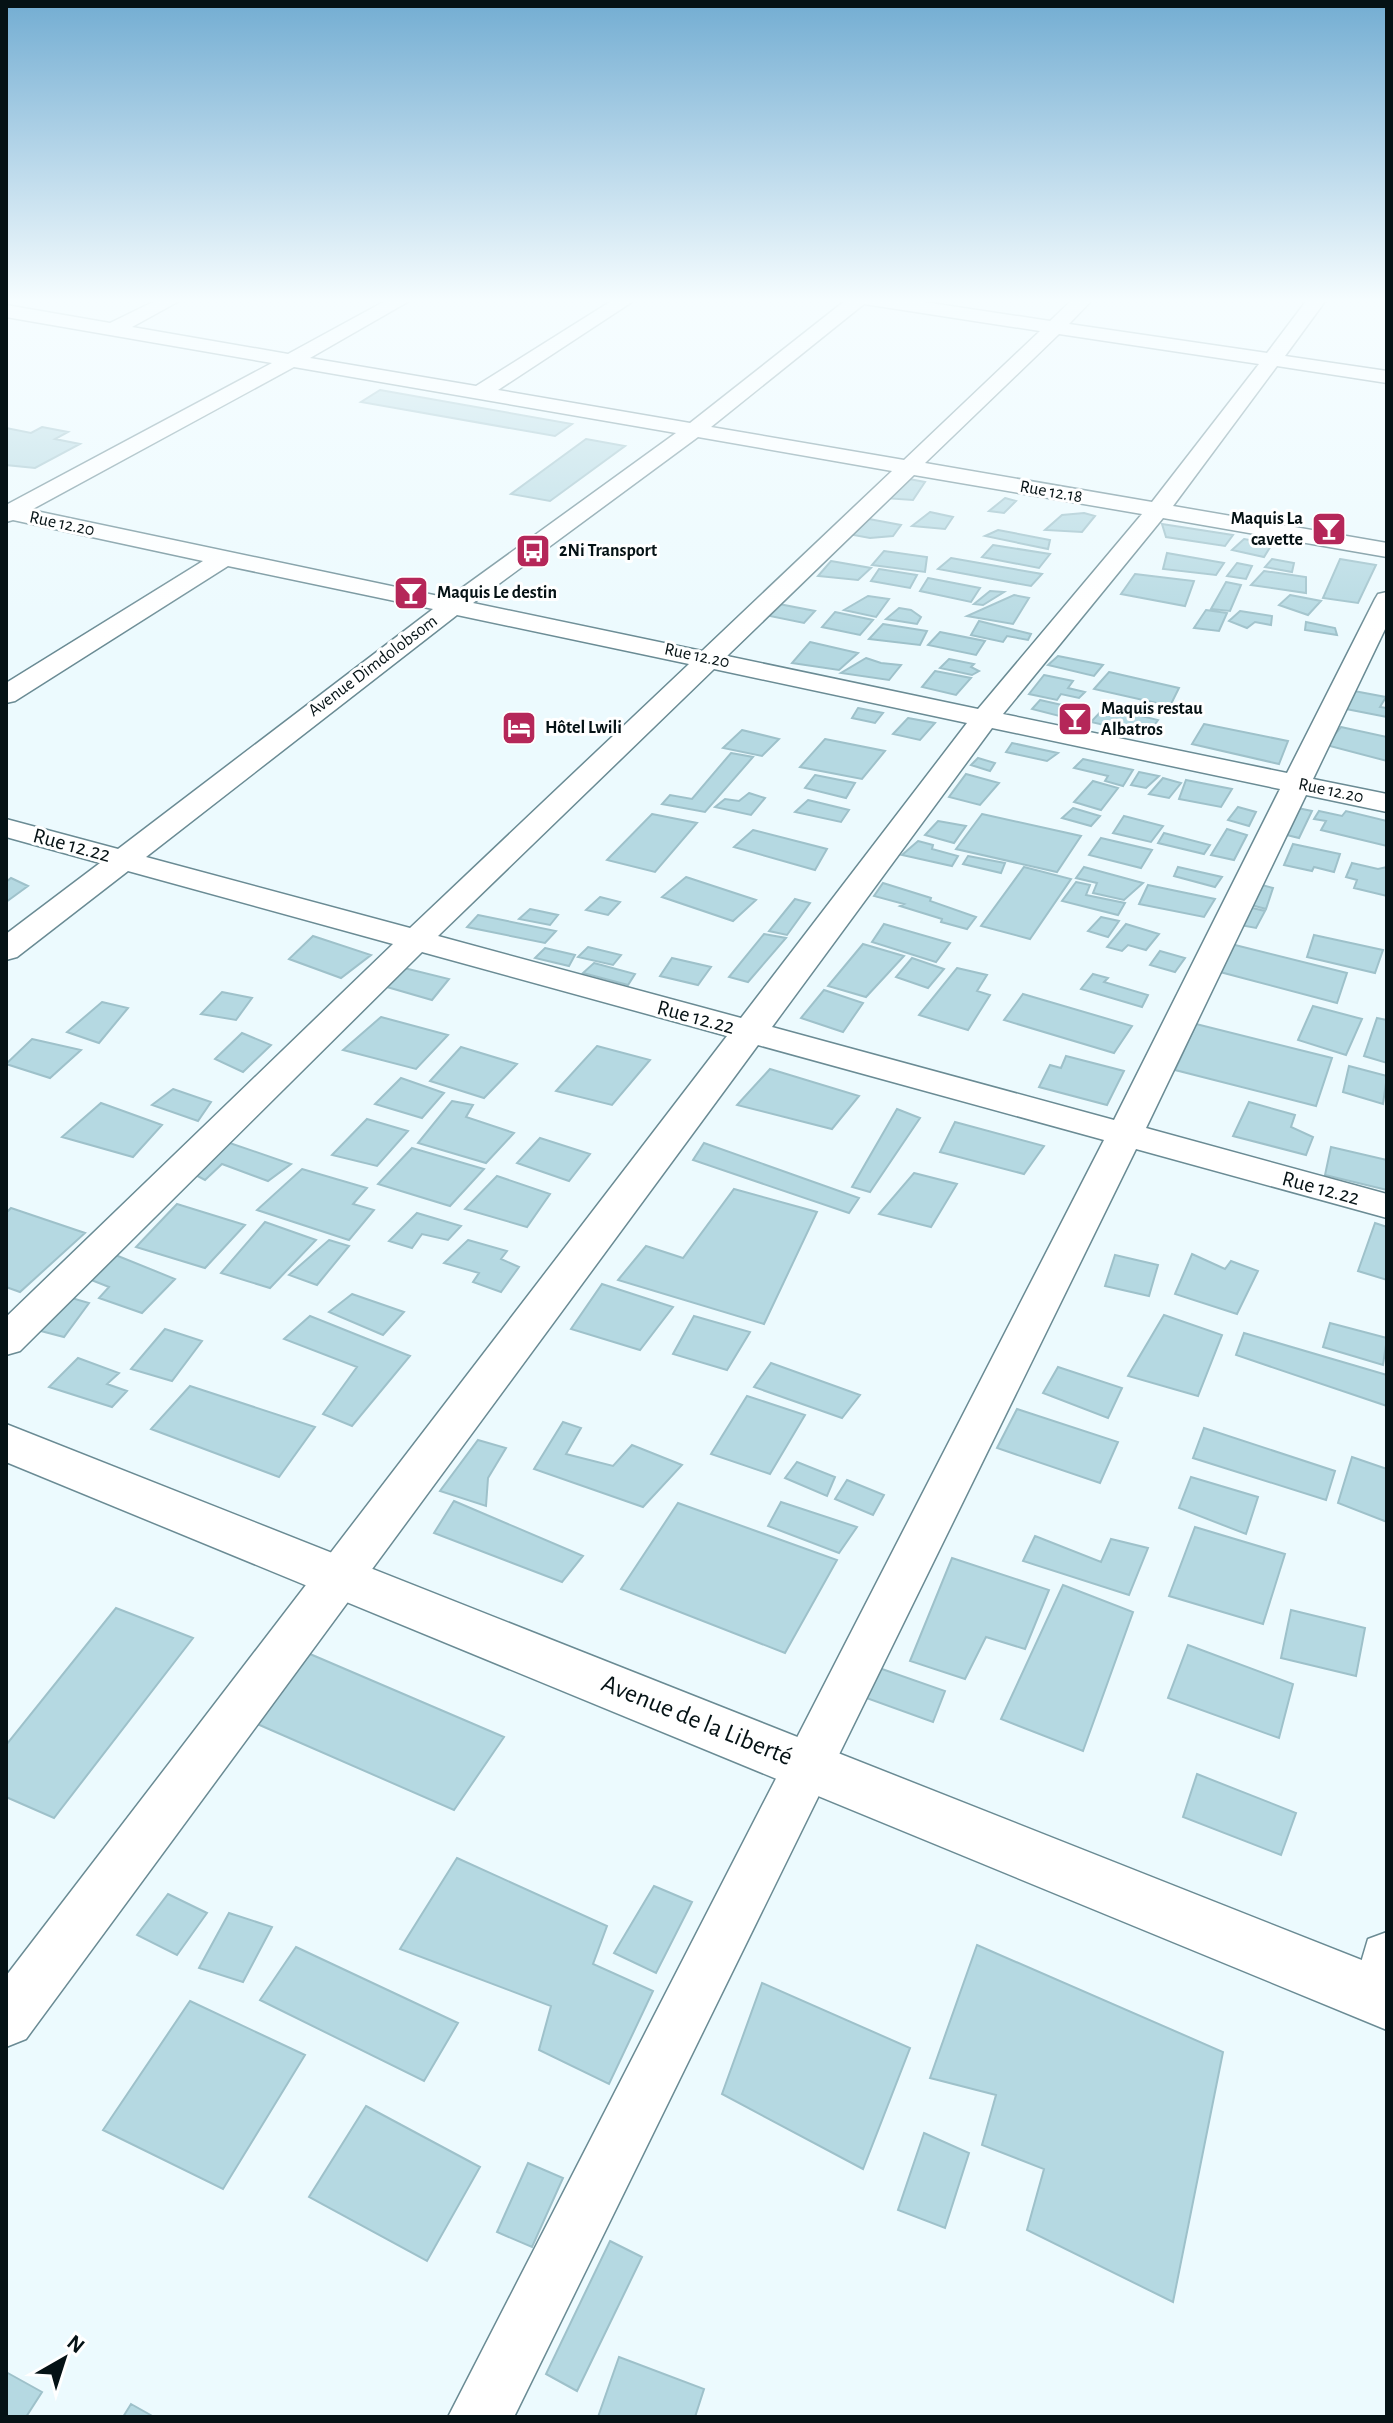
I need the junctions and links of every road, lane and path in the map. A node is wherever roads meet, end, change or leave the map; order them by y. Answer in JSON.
{"nodes":[{"id":1,"x":194,"y":413,"type":"edge"},
{"id":2,"x":596,"y":413,"type":"edge"},
{"id":3,"x":715,"y":413,"type":"edge"},
{"id":4,"x":966,"y":413,"type":"edge"},
{"id":5,"x":1232,"y":413,"type":"edge"},
{"id":6,"x":694,"y":430,"type":"junction"},
{"id":7,"x":909,"y":468,"type":"junction"},
{"id":8,"x":1158,"y":510,"type":"junction"},
{"id":9,"x":7,"y":513,"type":"edge"},
{"id":10,"x":1387,"y":550,"type":"edge"},
{"id":11,"x":224,"y":558,"type":"junction"},
{"id":12,"x":1387,"y":599,"type":"edge"},
{"id":13,"x":454,"y":605,"type":"junction"},
{"id":14,"x":710,"y":659,"type":"junction"},
{"id":15,"x":6,"y":695,"type":"edge"},
{"id":16,"x":986,"y":717,"type":"junction"},
{"id":17,"x":1296,"y":783,"type":"junction"},
{"id":18,"x":1387,"y":803,"type":"edge"},
{"id":19,"x":6,"y":828,"type":"edge"},
{"id":20,"x":121,"y":859,"type":"junction"},
{"id":21,"x":416,"y":940,"type":"junction"},
{"id":22,"x":6,"y":950,"type":"edge"},
{"id":23,"x":751,"y":1032,"type":"junction"},
{"id":24,"x":1125,"y":1134,"type":"junction"},
{"id":25,"x":1387,"y":1206,"type":"edge"},
{"id":26,"x":6,"y":1341,"type":"edge"},
{"id":27,"x":6,"y":1442,"type":"edge"},
{"id":28,"x":339,"y":1577,"type":"junction"},
{"id":29,"x":810,"y":1765,"type":"junction"},
{"id":30,"x":1384,"y":1984,"type":"edge"},
{"id":31,"x":6,"y":2020,"type":"edge"},
{"id":32,"x":480,"y":2417,"type":"edge"}],
"edges":[{"from":1,"to":9,"type":"street"},
{"from":2,"to":6,"type":"street","name":"Rue 12.18"},
{"from":3,"to":6,"type":"street","name":"Avenue Dimdolobsom"},
{"from":4,"to":7,"type":"street"},
{"from":5,"to":8,"type":"street"},
{"from":6,"to":7,"type":"street","name":"Rue 12.18"},
{"from":6,"to":13,"type":"street","name":"Avenue Dimdolobsom"},
{"from":7,"to":8,"type":"street","name":"Rue 12.18"},
{"from":7,"to":14,"type":"street"},
{"from":8,"to":10,"type":"street","name":"Rue 12.18"},
{"from":8,"to":16,"type":"street"},
{"from":9,"to":11,"type":"street","name":"Rue 12.20"},
{"from":11,"to":13,"type":"street","name":"Rue 12.20"},
{"from":11,"to":15,"type":"street"},
{"from":12,"to":17,"type":"street"},
{"from":13,"to":14,"type":"street","name":"Rue 12.20"},
{"from":13,"to":20,"type":"street","name":"Avenue Dimdolobsom"},
{"from":14,"to":16,"type":"street","name":"Rue 12.20"},
{"from":14,"to":21,"type":"street"},
{"from":16,"to":17,"type":"street","name":"Rue 12.20"},
{"from":16,"to":23,"type":"street"},
{"from":17,"to":18,"type":"street","name":"Rue 12.20"},
{"from":17,"to":24,"type":"street"},
{"from":19,"to":20,"type":"street","name":"Rue 12.22"},
{"from":20,"to":21,"type":"street","name":"Rue 12.22"},
{"from":20,"to":22,"type":"street","name":"Avenue Dimdolobsom"},
{"from":21,"to":23,"type":"street","name":"Rue 12.22"},
{"from":21,"to":26,"type":"street"},
{"from":23,"to":24,"type":"street","name":"Rue 12.22"},
{"from":23,"to":28,"type":"street"},
{"from":24,"to":25,"type":"street","name":"Rue 12.22"},
{"from":24,"to":29,"type":"street"},
{"from":27,"to":28,"type":"main road","name":"Avenue de la Liberté"},
{"from":28,"to":29,"type":"main road","name":"Avenue de la Liberté"},
{"from":28,"to":31,"type":"street"},
{"from":29,"to":30,"type":"main road","name":"Avenue de la Liberté"},
{"from":29,"to":32,"type":"street"}]}
